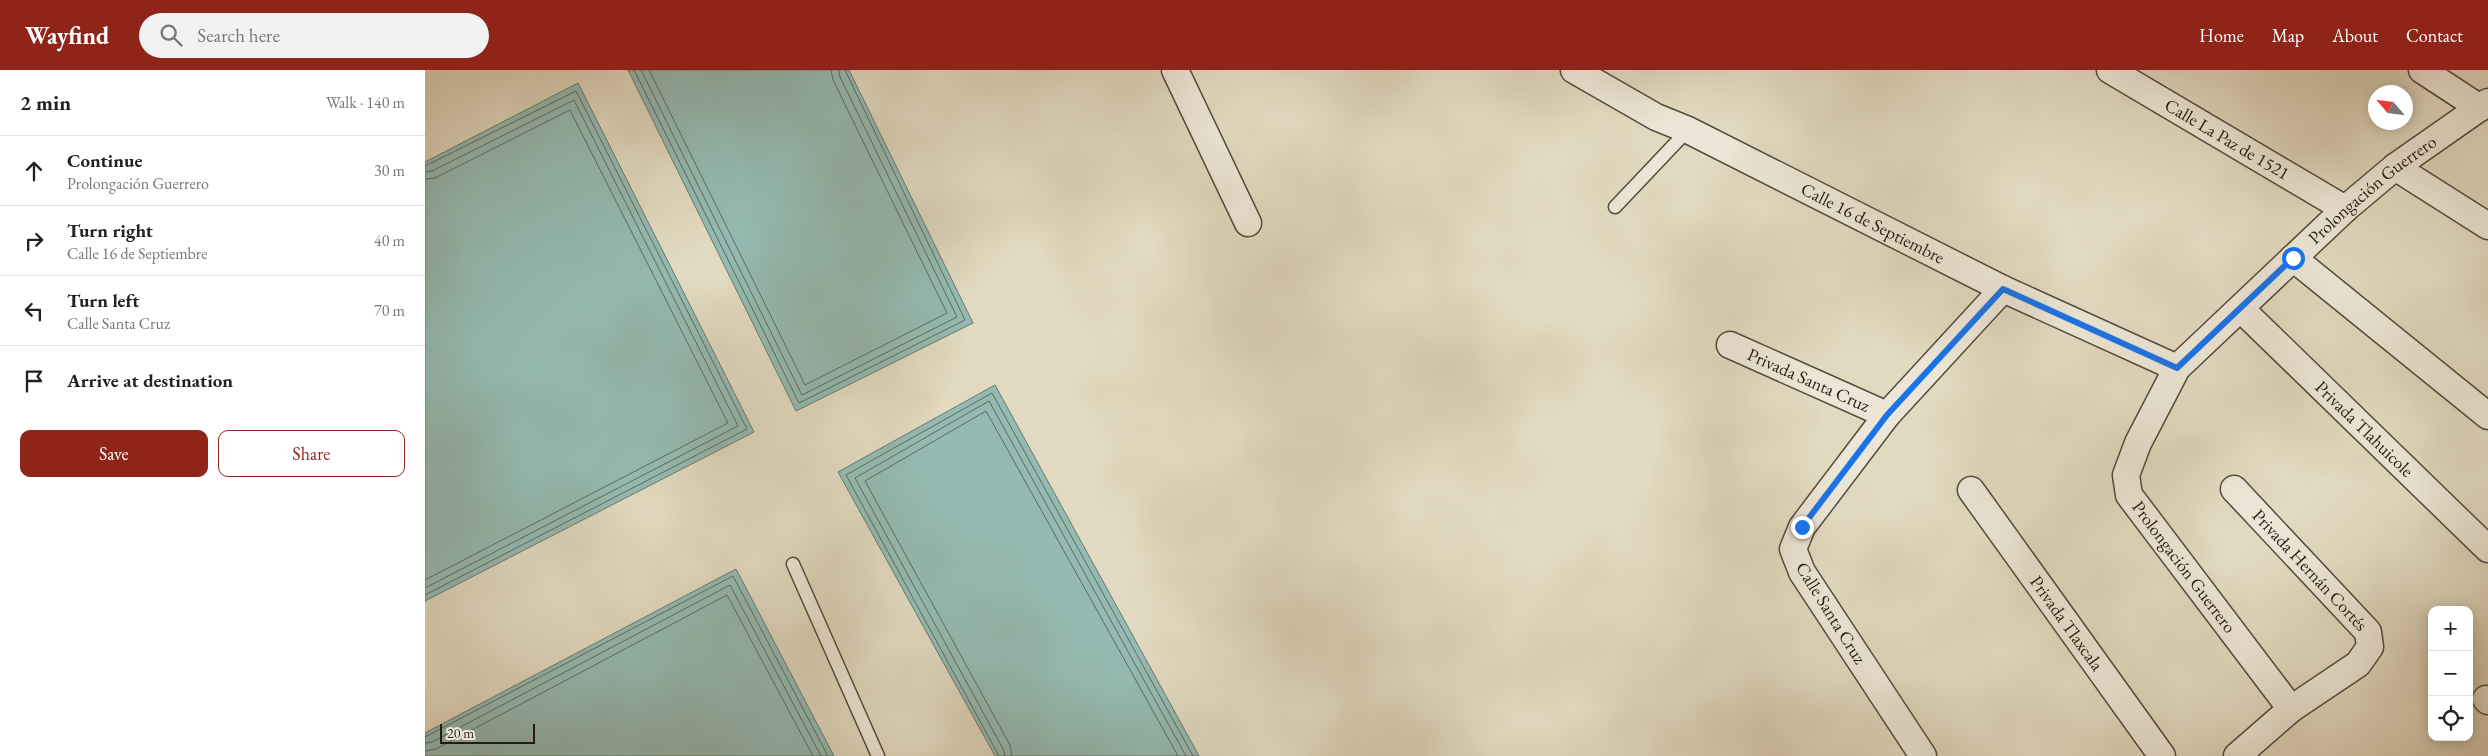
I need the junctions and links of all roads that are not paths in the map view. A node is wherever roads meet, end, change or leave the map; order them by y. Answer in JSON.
{"nodes":[{"id":1,"x":1175,"y":70,"type":"edge"},
{"id":2,"x":1574,"y":70,"type":"edge"},
{"id":3,"x":2111,"y":70,"type":"edge"},
{"id":4,"x":2422,"y":70,"type":"edge"},
{"id":5,"x":2484,"y":105,"type":"edge"},
{"id":6,"x":1688,"y":130,"type":"junction"},
{"id":7,"x":2395,"y":167,"type":"junction"},
{"id":8,"x":1615,"y":207,"type":"dead end"},
{"id":9,"x":2345,"y":209,"type":"junction"},
{"id":10,"x":1248,"y":223,"type":"dead end"},
{"id":11,"x":2488,"y":226,"type":"edge"},
{"id":12,"x":2293,"y":258,"type":"junction"},
{"id":13,"x":2003,"y":289,"type":"junction"},
{"id":14,"x":2241,"y":310,"type":"junction"},
{"id":15,"x":1729,"y":345,"type":"dead end"},
{"id":16,"x":2177,"y":368,"type":"junction"},
{"id":17,"x":1887,"y":415,"type":"junction"},
{"id":18,"x":2488,"y":416,"type":"edge"},
{"id":19,"x":2235,"y":489,"type":"dead end"},
{"id":20,"x":1971,"y":490,"type":"dead end"},
{"id":21,"x":2488,"y":549,"type":"edge"},
{"id":22,"x":793,"y":564,"type":"dead end"},
{"id":23,"x":2291,"y":709,"type":"junction"},
{"id":24,"x":878,"y":756,"type":"edge"},
{"id":25,"x":1923,"y":756,"type":"edge"},
{"id":26,"x":2162,"y":756,"type":"edge"},
{"id":27,"x":2237,"y":756,"type":"edge"}],
"edges":[{"from":1,"to":10,"type":"street"},
{"from":2,"to":6,"type":"street","name":"Calle 16 de Septiembre"},
{"from":3,"to":9,"type":"street","name":"Calle La Paz de 1521"},
{"from":4,"to":5,"type":"street"},
{"from":5,"to":7,"type":"street","name":"Prolongación Guerrero"},
{"from":6,"to":8,"type":"lane"},
{"from":6,"to":13,"type":"street","name":"Calle 16 de Septiembre"},
{"from":7,"to":9,"type":"street","name":"Prolongación Guerrero"},
{"from":7,"to":11,"type":"street"},
{"from":9,"to":12,"type":"street","name":"Prolongación Guerrero"},
{"from":12,"to":14,"type":"street","name":"Prolongación Guerrero"},
{"from":12,"to":18,"type":"street"},
{"from":13,"to":16,"type":"street","name":"Calle 16 de Septiembre"},
{"from":13,"to":17,"type":"street","name":"Calle Santa Cruz"},
{"from":14,"to":16,"type":"street","name":"Prolongación Guerrero"},
{"from":14,"to":21,"type":"street","name":"Privada Tlahuicole"},
{"from":15,"to":17,"type":"street","name":"Privada Santa Cruz"},
{"from":16,"to":23,"type":"street","name":"Prolongación Guerrero"},
{"from":17,"to":25,"type":"street","name":"Calle Santa Cruz"},
{"from":19,"to":23,"type":"street","name":"Privada Hernán Cortés"},
{"from":20,"to":26,"type":"street","name":"Privada Tlaxcala"},
{"from":22,"to":24,"type":"lane"},
{"from":23,"to":27,"type":"street"}]}
